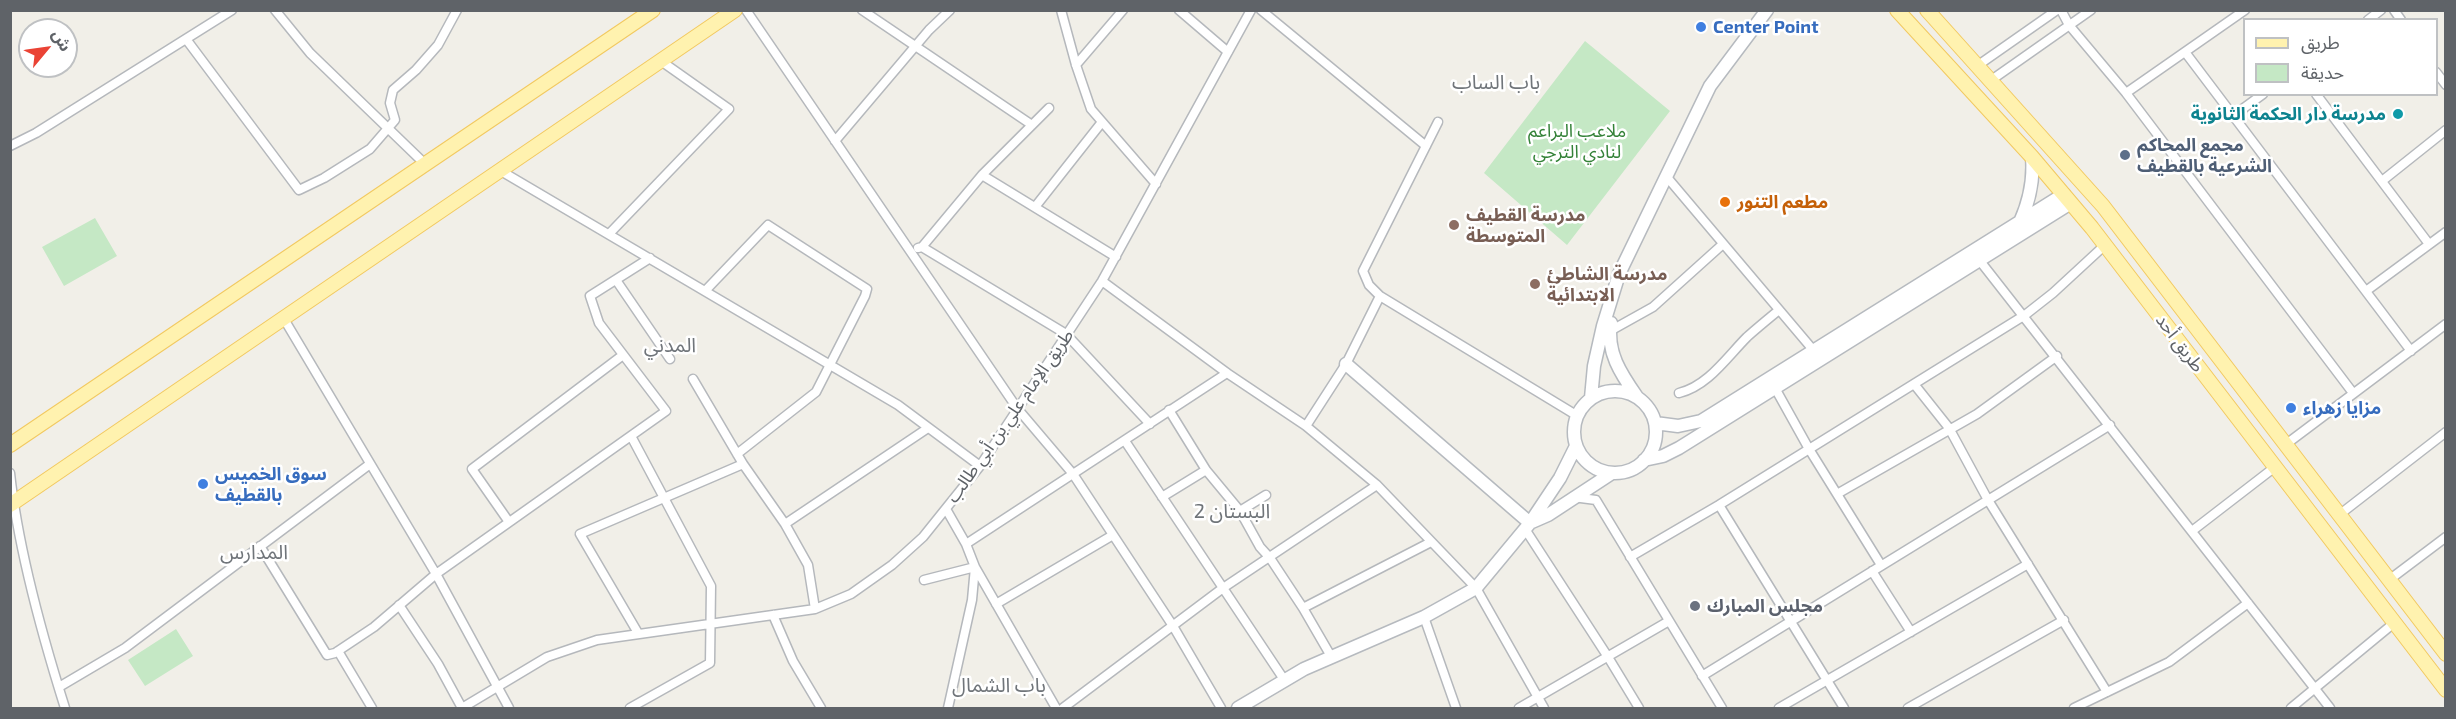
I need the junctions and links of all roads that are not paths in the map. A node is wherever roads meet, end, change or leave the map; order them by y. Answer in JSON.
{"nodes":[{"id":1,"x":232,"y":10,"type":"edge"},
{"id":2,"x":275,"y":10,"type":"edge"},
{"id":3,"x":457,"y":10,"type":"edge"},
{"id":4,"x":653,"y":10,"type":"edge"},
{"id":5,"x":735,"y":10,"type":"edge"},
{"id":6,"x":746,"y":10,"type":"edge"},
{"id":7,"x":862,"y":10,"type":"edge"},
{"id":8,"x":950,"y":10,"type":"edge"},
{"id":9,"x":1061,"y":10,"type":"edge"},
{"id":10,"x":1123,"y":10,"type":"edge"},
{"id":11,"x":1179,"y":10,"type":"edge"},
{"id":12,"x":1251,"y":10,"type":"edge"},
{"id":13,"x":1261,"y":10,"type":"edge"},
{"id":14,"x":1767,"y":10,"type":"edge"},
{"id":15,"x":1897,"y":10,"type":"edge"},
{"id":16,"x":1927,"y":10,"type":"edge"},
{"id":17,"x":2059,"y":10,"type":"edge"},
{"id":18,"x":2091,"y":10,"type":"edge"},
{"id":19,"x":2245,"y":10,"type":"edge"},
{"id":20,"x":2069,"y":25,"type":"junction"},
{"id":21,"x":186,"y":39,"type":"junction"},
{"id":22,"x":915,"y":47,"type":"junction"},
{"id":23,"x":1228,"y":52,"type":"junction"},
{"id":24,"x":2185,"y":52,"type":"junction"},
{"id":25,"x":661,"y":61,"type":"junction"},
{"id":26,"x":1076,"y":65,"type":"junction"},
{"id":27,"x":1977,"y":66,"type":"junction"},
{"id":28,"x":1990,"y":81,"type":"junction"},
{"id":29,"x":2126,"y":93,"type":"junction"},
{"id":30,"x":2260,"y":96,"type":"edge"},
{"id":31,"x":2318,"y":96,"type":"edge"},
{"id":32,"x":1049,"y":108,"type":"dead end"},
{"id":33,"x":2233,"y":116,"type":"junction"},
{"id":34,"x":1102,"y":122,"type":"junction"},
{"id":35,"x":1438,"y":122,"type":"dead end"},
{"id":36,"x":1032,"y":125,"type":"junction"},
{"id":37,"x":387,"y":128,"type":"junction"},
{"id":38,"x":2445,"y":130,"type":"edge"},
{"id":39,"x":835,"y":141,"type":"junction"},
{"id":40,"x":10,"y":146,"type":"edge"},
{"id":41,"x":1426,"y":146,"type":"junction"},
{"id":42,"x":2032,"y":157,"type":"junction"},
{"id":43,"x":425,"y":164,"type":"junction"},
{"id":44,"x":501,"y":171,"type":"junction"},
{"id":45,"x":982,"y":175,"type":"junction"},
{"id":46,"x":1666,"y":176,"type":"junction"},
{"id":47,"x":2382,"y":181,"type":"junction"},
{"id":48,"x":1156,"y":184,"type":"junction"},
{"id":49,"x":2068,"y":199,"type":"junction"},
{"id":50,"x":1035,"y":207,"type":"junction"},
{"id":51,"x":2020,"y":222,"type":"junction"},
{"id":52,"x":2445,"y":232,"type":"edge"},
{"id":53,"x":609,"y":234,"type":"junction"},
{"id":54,"x":1723,"y":244,"type":"junction"},
{"id":55,"x":2429,"y":244,"type":"junction"},
{"id":56,"x":2105,"y":245,"type":"junction"},
{"id":57,"x":922,"y":247,"type":"junction"},
{"id":58,"x":909,"y":250,"type":"junction"},
{"id":59,"x":1116,"y":257,"type":"junction"},
{"id":60,"x":650,"y":258,"type":"junction"},
{"id":61,"x":1980,"y":261,"type":"junction"},
{"id":62,"x":1619,"y":274,"type":"junction"},
{"id":63,"x":616,"y":280,"type":"junction"},
{"id":64,"x":1102,"y":281,"type":"junction"},
{"id":65,"x":705,"y":291,"type":"junction"},
{"id":66,"x":2366,"y":291,"type":"junction"},
{"id":67,"x":1380,"y":296,"type":"junction"},
{"id":68,"x":1779,"y":310,"type":"junction"},
{"id":69,"x":2025,"y":315,"type":"junction"},
{"id":70,"x":284,"y":319,"type":"junction"},
{"id":71,"x":2445,"y":324,"type":"edge"},
{"id":72,"x":1610,"y":331,"type":"junction"},
{"id":73,"x":1066,"y":334,"type":"junction"},
{"id":74,"x":1814,"y":351,"type":"junction"},
{"id":75,"x":2411,"y":351,"type":"junction"},
{"id":76,"x":623,"y":355,"type":"junction"},
{"id":77,"x":2057,"y":356,"type":"junction"},
{"id":78,"x":670,"y":359,"type":"dead end"},
{"id":79,"x":1346,"y":364,"type":"junction"},
{"id":80,"x":830,"y":365,"type":"junction"},
{"id":81,"x":1227,"y":373,"type":"junction"},
{"id":82,"x":693,"y":380,"type":"dead end"},
{"id":83,"x":1914,"y":384,"type":"junction"},
{"id":84,"x":1775,"y":388,"type":"junction"},
{"id":85,"x":1679,"y":393,"type":"dead end"},
{"id":86,"x":2354,"y":393,"type":"junction"},
{"id":87,"x":1637,"y":397,"type":"junction"},
{"id":88,"x":1590,"y":398,"type":"junction"},
{"id":89,"x":1017,"y":408,"type":"junction"},
{"id":90,"x":1169,"y":410,"type":"junction"},
{"id":91,"x":1576,"y":415,"type":"junction"},
{"id":92,"x":1655,"y":423,"type":"junction"},
{"id":93,"x":1150,"y":424,"type":"junction"},
{"id":94,"x":2110,"y":425,"type":"junction"},
{"id":95,"x":1306,"y":426,"type":"junction"},
{"id":96,"x":928,"y":428,"type":"junction"},
{"id":97,"x":1949,"y":428,"type":"junction"},
{"id":98,"x":2445,"y":432,"type":"edge"},
{"id":99,"x":631,"y":436,"type":"junction"},
{"id":100,"x":1125,"y":441,"type":"junction"},
{"id":101,"x":10,"y":445,"type":"edge"},
{"id":102,"x":2285,"y":445,"type":"junction"},
{"id":103,"x":1576,"y":446,"type":"junction"},
{"id":104,"x":1809,"y":449,"type":"junction"},
{"id":105,"x":737,"y":454,"type":"junction"},
{"id":106,"x":1644,"y":460,"type":"junction"},
{"id":107,"x":370,"y":464,"type":"junction"},
{"id":108,"x":743,"y":464,"type":"junction"},
{"id":109,"x":980,"y":466,"type":"junction"},
{"id":110,"x":2275,"y":467,"type":"junction"},
{"id":111,"x":1206,"y":471,"type":"junction"},
{"id":112,"x":1611,"y":472,"type":"junction"},
{"id":113,"x":10,"y":473,"type":"edge"},
{"id":114,"x":1073,"y":474,"type":"junction"},
{"id":115,"x":1377,"y":485,"type":"junction"},
{"id":116,"x":1837,"y":494,"type":"junction"},
{"id":117,"x":1266,"y":495,"type":"dead end"},
{"id":118,"x":1161,"y":497,"type":"junction"},
{"id":119,"x":1573,"y":497,"type":"junction"},
{"id":120,"x":663,"y":499,"type":"junction"},
{"id":121,"x":1988,"y":500,"type":"junction"},
{"id":122,"x":12,"y":504,"type":"edge"},
{"id":123,"x":1719,"y":505,"type":"junction"},
{"id":124,"x":946,"y":509,"type":"junction"},
{"id":125,"x":1239,"y":511,"type":"junction"},
{"id":126,"x":2339,"y":515,"type":"junction"},
{"id":127,"x":509,"y":522,"type":"junction"},
{"id":128,"x":784,"y":524,"type":"junction"},
{"id":129,"x":1528,"y":526,"type":"junction"},
{"id":130,"x":2192,"y":531,"type":"junction"},
{"id":131,"x":1113,"y":535,"type":"junction"},
{"id":132,"x":2445,"y":537,"type":"edge"},
{"id":133,"x":1431,"y":542,"type":"junction"},
{"id":134,"x":966,"y":544,"type":"junction"},
{"id":135,"x":260,"y":546,"type":"junction"},
{"id":136,"x":1630,"y":557,"type":"junction"},
{"id":137,"x":1270,"y":558,"type":"junction"},
{"id":138,"x":2028,"y":564,"type":"junction"},
{"id":139,"x":1881,"y":566,"type":"junction"},
{"id":140,"x":975,"y":567,"type":"junction"},
{"id":141,"x":1872,"y":572,"type":"junction"},
{"id":142,"x":436,"y":574,"type":"junction"},
{"id":143,"x":924,"y":580,"type":"dead end"},
{"id":144,"x":2389,"y":580,"type":"junction"},
{"id":145,"x":1223,"y":588,"type":"junction"},
{"id":146,"x":1476,"y":588,"type":"junction"},
{"id":147,"x":2248,"y":603,"type":"junction"},
{"id":148,"x":996,"y":604,"type":"junction"},
{"id":149,"x":399,"y":605,"type":"junction"},
{"id":150,"x":1303,"y":608,"type":"junction"},
{"id":151,"x":815,"y":609,"type":"junction"},
{"id":152,"x":773,"y":615,"type":"junction"},
{"id":153,"x":1424,"y":617,"type":"junction"},
{"id":154,"x":2064,"y":620,"type":"junction"},
{"id":155,"x":1669,"y":621,"type":"junction"},
{"id":156,"x":1790,"y":621,"type":"junction"},
{"id":157,"x":2394,"y":623,"type":"junction"},
{"id":158,"x":710,"y":624,"type":"junction"},
{"id":159,"x":1173,"y":626,"type":"junction"},
{"id":160,"x":1911,"y":632,"type":"junction"},
{"id":161,"x":638,"y":633,"type":"junction"},
{"id":162,"x":338,"y":651,"type":"junction"},
{"id":163,"x":2445,"y":654,"type":"edge"},
{"id":164,"x":1608,"y":657,"type":"junction"},
{"id":165,"x":1332,"y":658,"type":"junction"},
{"id":166,"x":1702,"y":676,"type":"junction"},
{"id":167,"x":1285,"y":681,"type":"junction"},
{"id":168,"x":1827,"y":681,"type":"junction"},
{"id":169,"x":497,"y":686,"type":"junction"},
{"id":170,"x":58,"y":687,"type":"junction"},
{"id":171,"x":2315,"y":689,"type":"junction"},
{"id":172,"x":2445,"y":690,"type":"edge"},
{"id":173,"x":2107,"y":692,"type":"junction"},
{"id":174,"x":1537,"y":698,"type":"junction"},
{"id":175,"x":65,"y":708,"type":"edge"},
{"id":176,"x":372,"y":708,"type":"edge"},
{"id":177,"x":462,"y":708,"type":"edge"},
{"id":178,"x":509,"y":708,"type":"edge"},
{"id":179,"x":630,"y":708,"type":"edge"},
{"id":180,"x":820,"y":708,"type":"edge"},
{"id":181,"x":948,"y":708,"type":"edge"},
{"id":182,"x":1056,"y":708,"type":"edge"},
{"id":183,"x":1064,"y":708,"type":"edge"},
{"id":184,"x":1221,"y":708,"type":"edge"},
{"id":185,"x":1238,"y":708,"type":"edge"},
{"id":186,"x":1456,"y":708,"type":"edge"},
{"id":187,"x":1519,"y":708,"type":"edge"},
{"id":188,"x":1544,"y":708,"type":"edge"},
{"id":189,"x":1639,"y":708,"type":"edge"},
{"id":190,"x":1722,"y":708,"type":"edge"},
{"id":191,"x":1779,"y":708,"type":"edge"},
{"id":192,"x":1844,"y":708,"type":"edge"},
{"id":193,"x":1908,"y":708,"type":"edge"},
{"id":194,"x":2074,"y":708,"type":"edge"},
{"id":195,"x":2291,"y":708,"type":"edge"},
{"id":196,"x":2330,"y":708,"type":"edge"}],
"edges":[{"from":1,"to":21,"type":"street"},
{"from":2,"to":37,"type":"street"},
{"from":3,"to":37,"type":"street"},
{"from":4,"to":43,"type":"main road"},
{"from":5,"to":25,"type":"main road"},
{"from":6,"to":39,"type":"street"},
{"from":7,"to":22,"type":"street"},
{"from":8,"to":22,"type":"street"},
{"from":9,"to":26,"type":"street"},
{"from":10,"to":26,"type":"street"},
{"from":11,"to":23,"type":"street"},
{"from":12,"to":23,"type":"street","name":"طريق الإمام علي بن أبي طالب"},
{"from":13,"to":41,"type":"street"},
{"from":14,"to":46,"type":"street"},
{"from":15,"to":42,"type":"main road","name":"طريق أحد"},
{"from":16,"to":27,"type":"main road","name":"طريق أحد"},
{"from":17,"to":20,"type":"street"},
{"from":17,"to":27,"type":"street"},
{"from":18,"to":20,"type":"street"},
{"from":19,"to":24,"type":"street"},
{"from":20,"to":28,"type":"street"},
{"from":20,"to":29,"type":"street"},
{"from":21,"to":37,"type":"street"},
{"from":21,"to":40,"type":"street"},
{"from":22,"to":36,"type":"street"},
{"from":22,"to":39,"type":"street"},
{"from":23,"to":48,"type":"street","name":"طريق الإمام علي بن أبي طالب"},
{"from":24,"to":29,"type":"street"},
{"from":24,"to":33,"type":"street"},
{"from":25,"to":44,"type":"main road"},
{"from":25,"to":53,"type":"street"},
{"from":26,"to":34,"type":"street"},
{"from":27,"to":28,"type":"main road","name":"طريق أحد"},
{"from":28,"to":102,"type":"main road","name":"طريق أحد"},
{"from":29,"to":86,"type":"street"},
{"from":30,"to":33,"type":"street"},
{"from":31,"to":47,"type":"street"},
{"from":32,"to":36,"type":"street"},
{"from":33,"to":66,"type":"street"},
{"from":34,"to":48,"type":"street"},
{"from":34,"to":50,"type":"street"},
{"from":35,"to":41,"type":"street"},
{"from":36,"to":45,"type":"street"},
{"from":37,"to":43,"type":"street"},
{"from":38,"to":47,"type":"street"},
{"from":39,"to":58,"type":"street"},
{"from":41,"to":67,"type":"street"},
{"from":42,"to":49,"type":"main road","name":"طريق أحد"},
{"from":42,"to":51,"type":"street"},
{"from":43,"to":101,"type":"main road"},
{"from":44,"to":53,"type":"street"},
{"from":44,"to":70,"type":"main road"},
{"from":45,"to":50,"type":"street"},
{"from":45,"to":57,"type":"street"},
{"from":46,"to":54,"type":"street"},
{"from":46,"to":62,"type":"street"},
{"from":47,"to":55,"type":"street"},
{"from":48,"to":59,"type":"street","name":"طريق الإمام علي بن أبي طالب"},
{"from":49,"to":51,"type":"street"},
{"from":49,"to":56,"type":"main road","name":"طريق أحد"},
{"from":49,"to":61,"type":"street"},
{"from":50,"to":59,"type":"street"},
{"from":51,"to":74,"type":"street"},
{"from":52,"to":55,"type":"street"},
{"from":53,"to":60,"type":"street"},
{"from":54,"to":68,"type":"street"},
{"from":54,"to":72,"type":"street"},
{"from":55,"to":66,"type":"street"},
{"from":56,"to":69,"type":"street"},
{"from":56,"to":110,"type":"main road","name":"طريق أحد"},
{"from":57,"to":58,"type":"street"},
{"from":57,"to":73,"type":"street"},
{"from":58,"to":89,"type":"street"},
{"from":59,"to":64,"type":"street","name":"طريق الإمام علي بن أبي طالب"},
{"from":60,"to":63,"type":"street"},
{"from":60,"to":65,"type":"street"},
{"from":61,"to":69,"type":"street"},
{"from":61,"to":84,"type":"street"},
{"from":62,"to":72,"type":"street"},
{"from":62,"to":88,"type":"street"},
{"from":63,"to":76,"type":"street"},
{"from":63,"to":78,"type":"street"},
{"from":64,"to":73,"type":"street","name":"طريق الإمام علي بن أبي طالب"},
{"from":64,"to":81,"type":"street"},
{"from":65,"to":80,"type":"street"},
{"from":65,"to":80,"type":"street"},
{"from":66,"to":75,"type":"street"},
{"from":67,"to":79,"type":"street"},
{"from":67,"to":91,"type":"street"},
{"from":68,"to":74,"type":"street"},
{"from":68,"to":85,"type":"street"},
{"from":69,"to":77,"type":"street"},
{"from":69,"to":83,"type":"street"},
{"from":70,"to":107,"type":"street"},
{"from":70,"to":122,"type":"main road"},
{"from":71,"to":75,"type":"street"},
{"from":72,"to":87,"type":"street"},
{"from":73,"to":89,"type":"street","name":"طريق الإمام علي بن أبي طالب"},
{"from":73,"to":93,"type":"street"},
{"from":74,"to":92,"type":"street"},
{"from":75,"to":86,"type":"street"},
{"from":76,"to":99,"type":"street"},
{"from":76,"to":127,"type":"street"},
{"from":77,"to":94,"type":"street"},
{"from":77,"to":97,"type":"street"},
{"from":79,"to":95,"type":"street"},
{"from":79,"to":129,"type":"street"},
{"from":80,"to":96,"type":"street"},
{"from":80,"to":105,"type":"street"},
{"from":81,"to":90,"type":"street"},
{"from":81,"to":95,"type":"street"},
{"from":82,"to":105,"type":"street"},
{"from":83,"to":97,"type":"street"},
{"from":83,"to":104,"type":"street"},
{"from":84,"to":104,"type":"street"},
{"from":84,"to":106,"type":"street"},
{"from":86,"to":102,"type":"street"},
{"from":87,"to":88,"type":"street"},
{"from":87,"to":92,"type":"street"},
{"from":88,"to":91,"type":"street"},
{"from":89,"to":109,"type":"street","name":"طريق الإمام علي بن أبي طالب"},
{"from":89,"to":114,"type":"street"},
{"from":90,"to":93,"type":"street"},
{"from":90,"to":111,"type":"street"},
{"from":91,"to":103,"type":"street"},
{"from":92,"to":106,"type":"street"},
{"from":93,"to":100,"type":"street"},
{"from":94,"to":121,"type":"street"},
{"from":94,"to":130,"type":"street"},
{"from":95,"to":115,"type":"street"},
{"from":96,"to":109,"type":"street"},
{"from":96,"to":128,"type":"street"},
{"from":97,"to":116,"type":"street"},
{"from":97,"to":121,"type":"street"},
{"from":98,"to":126,"type":"street"},
{"from":99,"to":120,"type":"street"},
{"from":99,"to":127,"type":"street"},
{"from":100,"to":114,"type":"street"},
{"from":100,"to":118,"type":"street"},
{"from":102,"to":126,"type":"main road","name":"طريق أحد"},
{"from":103,"to":112,"type":"street"},
{"from":103,"to":129,"type":"street"},
{"from":104,"to":116,"type":"street"},
{"from":104,"to":123,"type":"street"},
{"from":105,"to":108,"type":"street"},
{"from":106,"to":112,"type":"street"},
{"from":107,"to":135,"type":"street"},
{"from":107,"to":142,"type":"street"},
{"from":108,"to":120,"type":"street"},
{"from":108,"to":128,"type":"street"},
{"from":109,"to":124,"type":"street","name":"طريق الإمام علي بن أبي طالب"},
{"from":110,"to":130,"type":"street"},
{"from":110,"to":157,"type":"main road","name":"طريق أحد"},
{"from":111,"to":118,"type":"street"},
{"from":111,"to":125,"type":"street"},
{"from":112,"to":119,"type":"street"},
{"from":113,"to":122,"type":"street"},
{"from":114,"to":131,"type":"street"},
{"from":114,"to":134,"type":"street"},
{"from":115,"to":133,"type":"street"},
{"from":115,"to":137,"type":"street"},
{"from":116,"to":139,"type":"street"},
{"from":117,"to":125,"type":"street"},
{"from":118,"to":145,"type":"street"},
{"from":119,"to":129,"type":"street"},
{"from":119,"to":136,"type":"street"},
{"from":120,"to":158,"type":"street"},
{"from":120,"to":161,"type":"street"},
{"from":121,"to":138,"type":"street"},
{"from":121,"to":139,"type":"street"},
{"from":122,"to":170,"type":"street"},
{"from":123,"to":136,"type":"street"},
{"from":123,"to":156,"type":"street"},
{"from":124,"to":134,"type":"street"},
{"from":124,"to":151,"type":"street","name":"طريق الإمام علي بن أبي طالب"},
{"from":125,"to":137,"type":"street"},
{"from":126,"to":144,"type":"main road","name":"طريق أحد"},
{"from":127,"to":142,"type":"street"},
{"from":128,"to":151,"type":"street"},
{"from":129,"to":146,"type":"street"},
{"from":129,"to":164,"type":"street"},
{"from":130,"to":147,"type":"street"},
{"from":131,"to":148,"type":"street"},
{"from":131,"to":159,"type":"street"},
{"from":132,"to":144,"type":"street"},
{"from":133,"to":146,"type":"street"},
{"from":133,"to":150,"type":"street"},
{"from":134,"to":140,"type":"street"},
{"from":135,"to":162,"type":"street"},
{"from":135,"to":170,"type":"street"},
{"from":136,"to":155,"type":"street"},
{"from":137,"to":145,"type":"street"},
{"from":137,"to":150,"type":"street"},
{"from":138,"to":154,"type":"street"},
{"from":138,"to":160,"type":"street"},
{"from":139,"to":141,"type":"street"},
{"from":140,"to":143,"type":"street"},
{"from":140,"to":148,"type":"street"},
{"from":140,"to":181,"type":"street"},
{"from":141,"to":156,"type":"street"},
{"from":141,"to":160,"type":"street"},
{"from":142,"to":149,"type":"street"},
{"from":142,"to":169,"type":"street"},
{"from":144,"to":163,"type":"main road","name":"طريق أحد"},
{"from":145,"to":159,"type":"street"},
{"from":145,"to":167,"type":"street"},
{"from":146,"to":153,"type":"street"},
{"from":146,"to":174,"type":"street"},
{"from":147,"to":171,"type":"street"},
{"from":147,"to":173,"type":"street"},
{"from":148,"to":182,"type":"street"},
{"from":149,"to":162,"type":"street"},
{"from":149,"to":177,"type":"street"},
{"from":150,"to":165,"type":"street"},
{"from":151,"to":152,"type":"street","name":"طريق الإمام علي بن أبي طالب"},
{"from":152,"to":158,"type":"street","name":"طريق الإمام علي بن أبي طالب"},
{"from":152,"to":180,"type":"street"},
{"from":153,"to":165,"type":"street"},
{"from":153,"to":186,"type":"street"},
{"from":154,"to":173,"type":"street"},
{"from":154,"to":193,"type":"street"},
{"from":155,"to":164,"type":"street"},
{"from":155,"to":166,"type":"street"},
{"from":156,"to":166,"type":"street"},
{"from":156,"to":168,"type":"street"},
{"from":157,"to":171,"type":"street"},
{"from":157,"to":172,"type":"main road","name":"طريق أحد"},
{"from":158,"to":161,"type":"street","name":"طريق الإمام علي بن أبي طالب"},
{"from":158,"to":179,"type":"street"},
{"from":159,"to":183,"type":"street"},
{"from":159,"to":184,"type":"street"},
{"from":160,"to":168,"type":"street"},
{"from":161,"to":169,"type":"street","name":"طريق الإمام علي بن أبي طالب"},
{"from":162,"to":176,"type":"street"},
{"from":164,"to":174,"type":"street"},
{"from":164,"to":189,"type":"street"},
{"from":165,"to":167,"type":"street"},
{"from":166,"to":190,"type":"street"},
{"from":167,"to":185,"type":"street"},
{"from":168,"to":191,"type":"street"},
{"from":168,"to":192,"type":"street"},
{"from":169,"to":177,"type":"street","name":"طريق الإمام علي بن أبي طالب"},
{"from":169,"to":178,"type":"street"},
{"from":170,"to":175,"type":"street"},
{"from":171,"to":195,"type":"street"},
{"from":171,"to":196,"type":"street"},
{"from":173,"to":194,"type":"street"},
{"from":174,"to":187,"type":"street"},
{"from":174,"to":188,"type":"street"}]}
